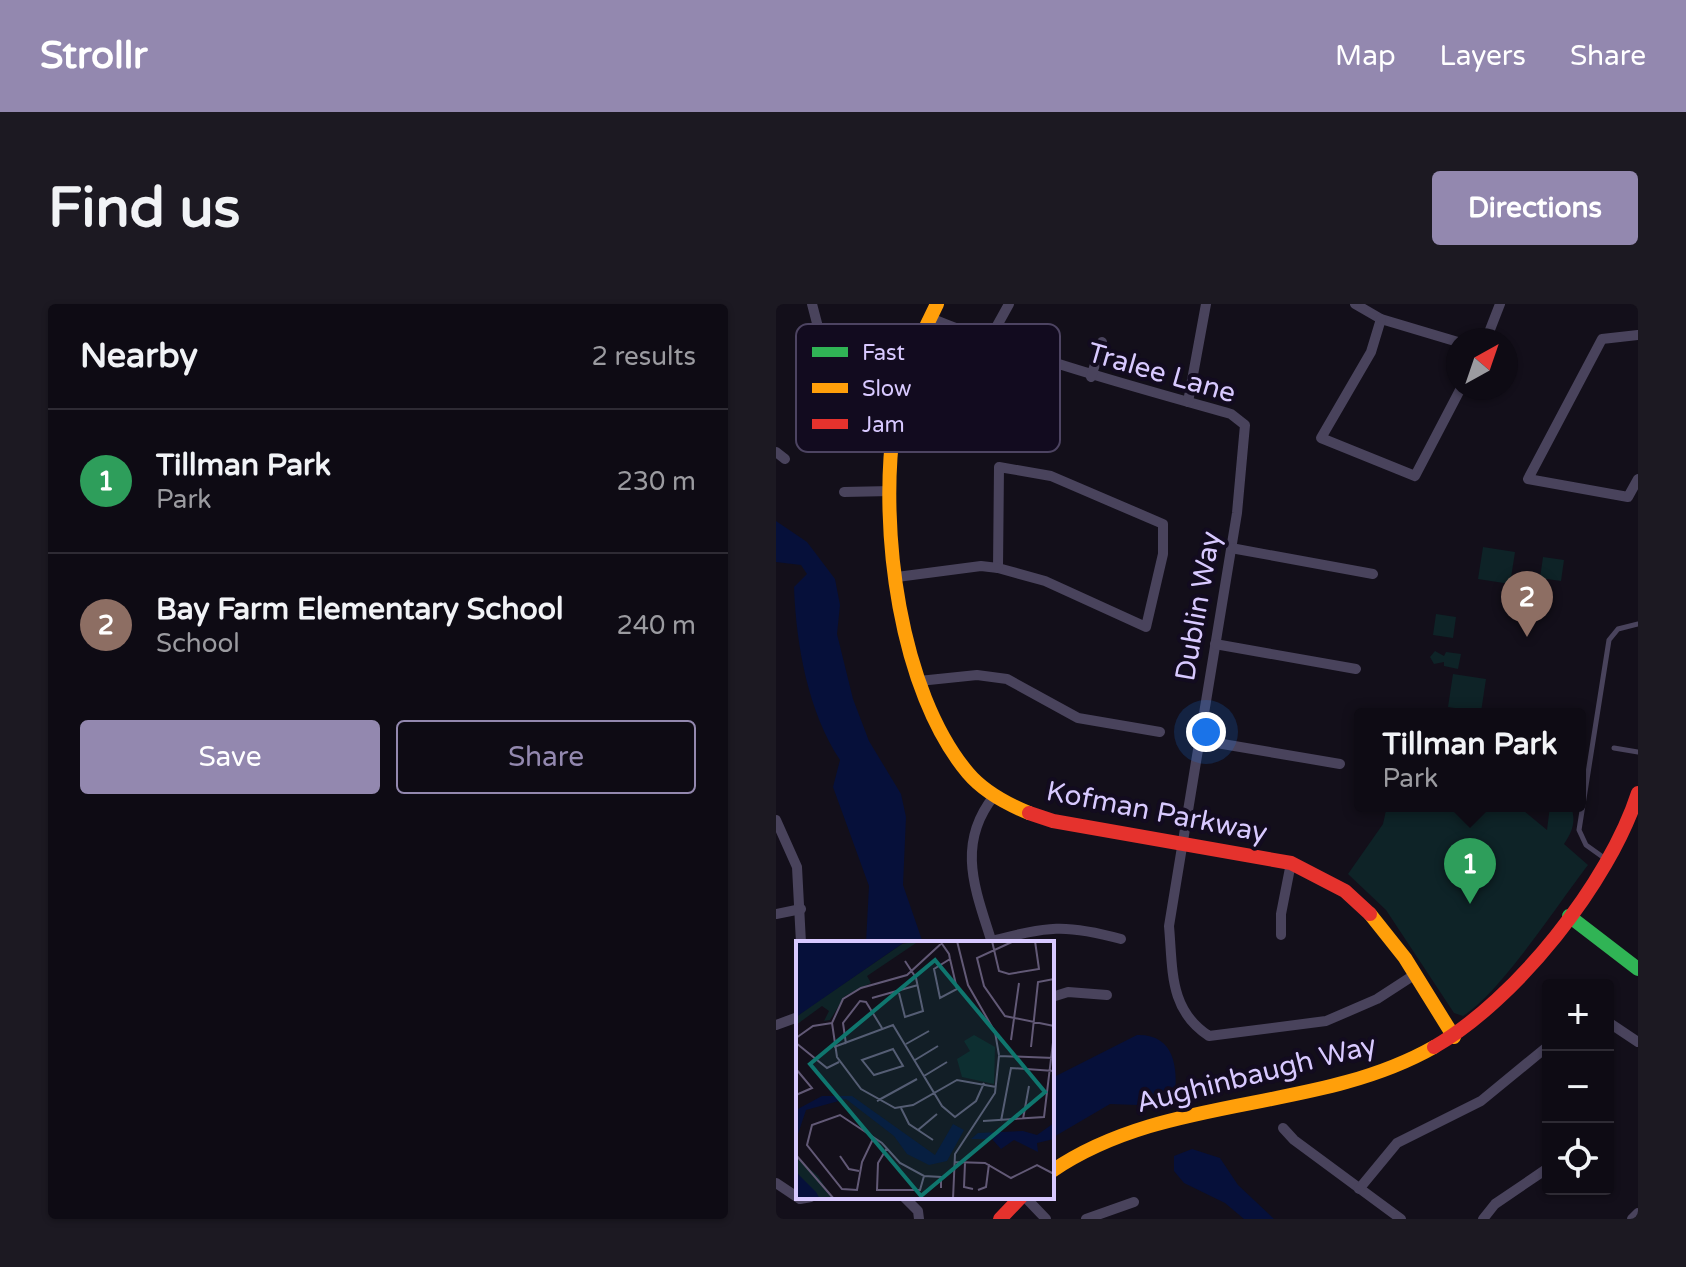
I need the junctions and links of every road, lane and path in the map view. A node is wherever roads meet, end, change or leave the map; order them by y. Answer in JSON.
{"nodes":[{"id":1,"x":812,"y":304,"type":"edge"},
{"id":2,"x":937,"y":304,"type":"edge"},
{"id":3,"x":1009,"y":304,"type":"edge"},
{"id":4,"x":1206,"y":304,"type":"edge"},
{"id":5,"x":1355,"y":304,"type":"edge"},
{"id":6,"x":1500,"y":304,"type":"edge"},
{"id":7,"x":930,"y":318,"type":"junction"},
{"id":8,"x":1381,"y":319,"type":"junction"},
{"id":9,"x":817,"y":324,"type":"edge"},
{"id":10,"x":928,"y":324,"type":"edge"},
{"id":11,"x":944,"y":324,"type":"edge"},
{"id":12,"x":998,"y":324,"type":"edge"},
{"id":13,"x":1491,"y":328,"type":"edge"},
{"id":14,"x":1638,"y":335,"type":"edge"},
{"id":15,"x":1446,"y":338,"type":"edge"},
{"id":16,"x":1102,"y":342,"type":"dead end"},
{"id":17,"x":1060,"y":366,"type":"edge"},
{"id":18,"x":1091,"y":377,"type":"junction"},
{"id":19,"x":1455,"y":400,"type":"edge"},
{"id":20,"x":1188,"y":402,"type":"junction"},
{"id":21,"x":1245,"y":425,"type":"joint"},
{"id":22,"x":892,"y":452,"type":"edge"},
{"id":23,"x":1638,"y":479,"type":"edge"},
{"id":24,"x":891,"y":491,"type":"junction"},
{"id":25,"x":844,"y":492,"type":"dead end"},
{"id":26,"x":1231,"y":548,"type":"junction"},
{"id":27,"x":998,"y":568,"type":"junction"},
{"id":28,"x":1373,"y":574,"type":"dead end"},
{"id":29,"x":897,"y":577,"type":"junction"},
{"id":30,"x":1638,"y":624,"type":"edge"},
{"id":31,"x":1215,"y":644,"type":"junction"},
{"id":32,"x":1356,"y":669,"type":"dead end"},
{"id":33,"x":919,"y":681,"type":"junction"},
{"id":34,"x":1160,"y":732,"type":"dead end"},
{"id":35,"x":1199,"y":740,"type":"junction"},
{"id":36,"x":1614,"y":748,"type":"dead end"},
{"id":37,"x":1638,"y":752,"type":"edge"},
{"id":38,"x":1340,"y":764,"type":"dead end"},
{"id":39,"x":1586,"y":786,"type":"edge"},
{"id":40,"x":1638,"y":793,"type":"edge"},
{"id":41,"x":994,"y":796,"type":"junction"},
{"id":42,"x":1582,"y":812,"type":"edge"},
{"id":43,"x":776,"y":822,"type":"edge"},
{"id":44,"x":1182,"y":843,"type":"junction"},
{"id":45,"x":1608,"y":861,"type":"junction"},
{"id":46,"x":1291,"y":863,"type":"junction"},
{"id":47,"x":801,"y":909,"type":"junction"},
{"id":48,"x":776,"y":914,"type":"edge"},
{"id":49,"x":1569,"y":916,"type":"junction"},
{"id":50,"x":1281,"y":935,"type":"dead end"},
{"id":51,"x":1121,"y":939,"type":"dead end"},
{"id":52,"x":801,"y":941,"type":"edge"},
{"id":53,"x":992,"y":941,"type":"edge"},
{"id":54,"x":996,"y":941,"type":"edge"},
{"id":55,"x":1638,"y":969,"type":"edge"},
{"id":56,"x":1414,"y":975,"type":"junction"},
{"id":57,"x":1107,"y":995,"type":"dead end"},
{"id":58,"x":1054,"y":996,"type":"edge"},
{"id":59,"x":796,"y":1018,"type":"edge"},
{"id":60,"x":776,"y":1025,"type":"edge"},
{"id":61,"x":1614,"y":1026,"type":"edge"},
{"id":62,"x":1454,"y":1037,"type":"junction"},
{"id":63,"x":1638,"y":1042,"type":"edge"},
{"id":64,"x":1542,"y":1051,"type":"edge"},
{"id":65,"x":1283,"y":1128,"type":"dead end"},
{"id":66,"x":1054,"y":1170,"type":"edge"},
{"id":67,"x":1542,"y":1172,"type":"edge"},
{"id":68,"x":776,"y":1183,"type":"edge"},
{"id":69,"x":1359,"y":1189,"type":"junction"},
{"id":70,"x":796,"y":1196,"type":"edge"},
{"id":71,"x":906,"y":1199,"type":"edge"},
{"id":72,"x":1021,"y":1199,"type":"edge"},
{"id":73,"x":1025,"y":1199,"type":"edge"},
{"id":74,"x":1134,"y":1202,"type":"dead end"},
{"id":75,"x":1638,"y":1213,"type":"edge"},
{"id":76,"x":919,"y":1219,"type":"edge"},
{"id":77,"x":1000,"y":1219,"type":"edge"},
{"id":78,"x":1046,"y":1219,"type":"edge"},
{"id":79,"x":1086,"y":1219,"type":"edge"},
{"id":80,"x":1401,"y":1219,"type":"edge"},
{"id":81,"x":1483,"y":1219,"type":"edge"},
{"id":82,"x":1632,"y":1219,"type":"edge"}],
"edges":[{"from":1,"to":9,"type":"street"},
{"from":2,"to":7,"type":"street","name":"Kofman Parkway"},
{"from":3,"to":12,"type":"street"},
{"from":4,"to":20,"type":"street"},
{"from":5,"to":8,"type":"street"},
{"from":6,"to":13,"type":"street"},
{"from":7,"to":10,"type":"street","name":"Kofman Parkway"},
{"from":7,"to":11,"type":"street","name":"Tralee Lane"},
{"from":8,"to":15,"type":"street"},
{"from":8,"to":19,"type":"street"},
{"from":14,"to":23,"type":"street"},
{"from":16,"to":18,"type":"street"},
{"from":17,"to":18,"type":"street","name":"Tralee Lane"},
{"from":18,"to":20,"type":"street","name":"Tralee Lane"},
{"from":20,"to":21,"type":"street","name":"Tralee Lane"},
{"from":21,"to":26,"type":"street","name":"Dublin Way"},
{"from":22,"to":24,"type":"street","name":"Kofman Parkway"},
{"from":24,"to":25,"type":"street"},
{"from":24,"to":29,"type":"street","name":"Kofman Parkway"},
{"from":26,"to":28,"type":"street"},
{"from":26,"to":31,"type":"street","name":"Dublin Way"},
{"from":27,"to":27,"type":"street"},
{"from":27,"to":29,"type":"street"},
{"from":29,"to":33,"type":"street","name":"Kofman Parkway"},
{"from":30,"to":39,"type":"lane"},
{"from":31,"to":32,"type":"street"},
{"from":31,"to":35,"type":"street","name":"Dublin Way"},
{"from":33,"to":34,"type":"street"},
{"from":33,"to":41,"type":"street","name":"Kofman Parkway"},
{"from":35,"to":38,"type":"street"},
{"from":35,"to":44,"type":"street","name":"Dublin Way"},
{"from":36,"to":37,"type":"lane"},
{"from":40,"to":45,"type":"street","name":"Aughinbaugh Way"},
{"from":41,"to":44,"type":"street","name":"Kofman Parkway"},
{"from":41,"to":53,"type":"street"},
{"from":42,"to":45,"type":"lane"},
{"from":43,"to":47,"type":"street"},
{"from":44,"to":46,"type":"street","name":"Kofman Parkway"},
{"from":44,"to":56,"type":"street","name":"Dublin Way"},
{"from":45,"to":49,"type":"street","name":"Aughinbaugh Way"},
{"from":46,"to":50,"type":"street"},
{"from":46,"to":56,"type":"street","name":"Kofman Parkway"},
{"from":47,"to":48,"type":"street"},
{"from":47,"to":52,"type":"street"},
{"from":49,"to":55,"type":"street"},
{"from":49,"to":62,"type":"street","name":"Aughinbaugh Way"},
{"from":51,"to":54,"type":"street"},
{"from":56,"to":62,"type":"street","name":"Kofman Parkway"},
{"from":57,"to":58,"type":"street"},
{"from":59,"to":60,"type":"street"},
{"from":61,"to":63,"type":"street"},
{"from":62,"to":66,"type":"street","name":"Aughinbaugh Way"},
{"from":64,"to":69,"type":"street"},
{"from":65,"to":69,"type":"street"},
{"from":67,"to":81,"type":"street"},
{"from":68,"to":70,"type":"street"},
{"from":69,"to":80,"type":"street"},
{"from":71,"to":76,"type":"street"},
{"from":72,"to":77,"type":"street"},
{"from":73,"to":78,"type":"street"},
{"from":74,"to":79,"type":"street"},
{"from":75,"to":82,"type":"street"}]}
